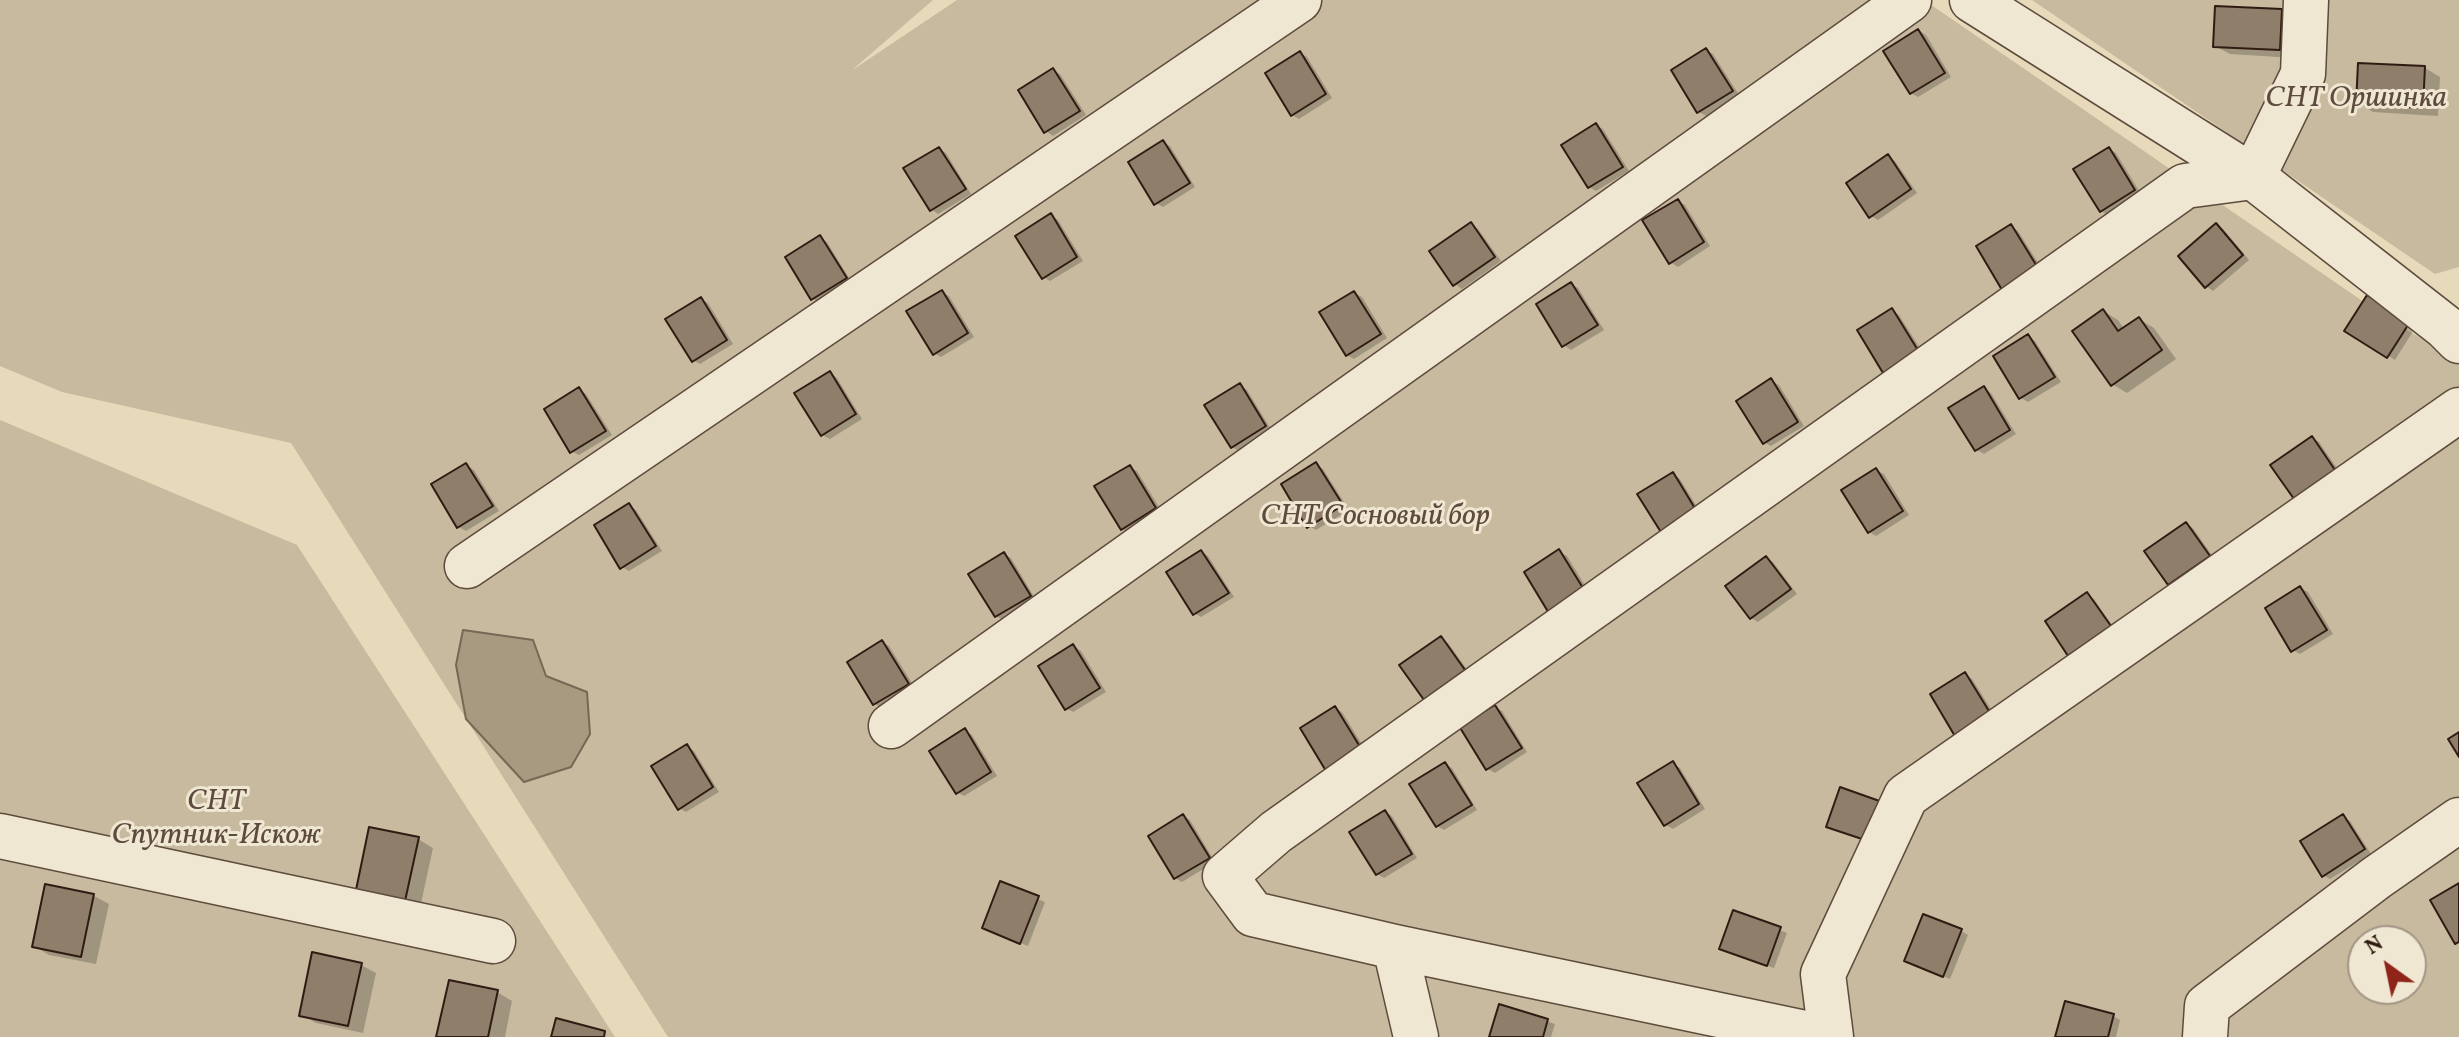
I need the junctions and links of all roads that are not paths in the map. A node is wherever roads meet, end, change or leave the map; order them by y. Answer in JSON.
{"nodes":[{"id":1,"x":1299,"y":0,"type":"edge"},
{"id":2,"x":1909,"y":0,"type":"edge"},
{"id":3,"x":1972,"y":0,"type":"edge"},
{"id":4,"x":2306,"y":0,"type":"edge"},
{"id":5,"x":2253,"y":177,"type":"junction"},
{"id":6,"x":2459,"y":341,"type":"edge"},
{"id":7,"x":2459,"y":410,"type":"edge"},
{"id":8,"x":467,"y":566,"type":"dead end"},
{"id":9,"x":891,"y":726,"type":"dead end"},
{"id":10,"x":2459,"y":820,"type":"edge"},
{"id":11,"x":0,"y":836,"type":"edge"},
{"id":12,"x":493,"y":941,"type":"dead end"},
{"id":13,"x":1395,"y":947,"type":"junction"},
{"id":14,"x":1416,"y":1037,"type":"edge"},
{"id":15,"x":1824,"y":1037,"type":"edge"},
{"id":16,"x":1831,"y":1037,"type":"edge"},
{"id":17,"x":2205,"y":1037,"type":"edge"}],
"edges":[{"from":1,"to":8,"type":"street"},
{"from":2,"to":9,"type":"street"},
{"from":3,"to":5,"type":"street"},
{"from":4,"to":5,"type":"street"},
{"from":5,"to":6,"type":"street"},
{"from":5,"to":13,"type":"street"},
{"from":7,"to":16,"type":"street"},
{"from":10,"to":17,"type":"street"},
{"from":11,"to":12,"type":"street"},
{"from":13,"to":14,"type":"street"},
{"from":13,"to":15,"type":"street"}]}
